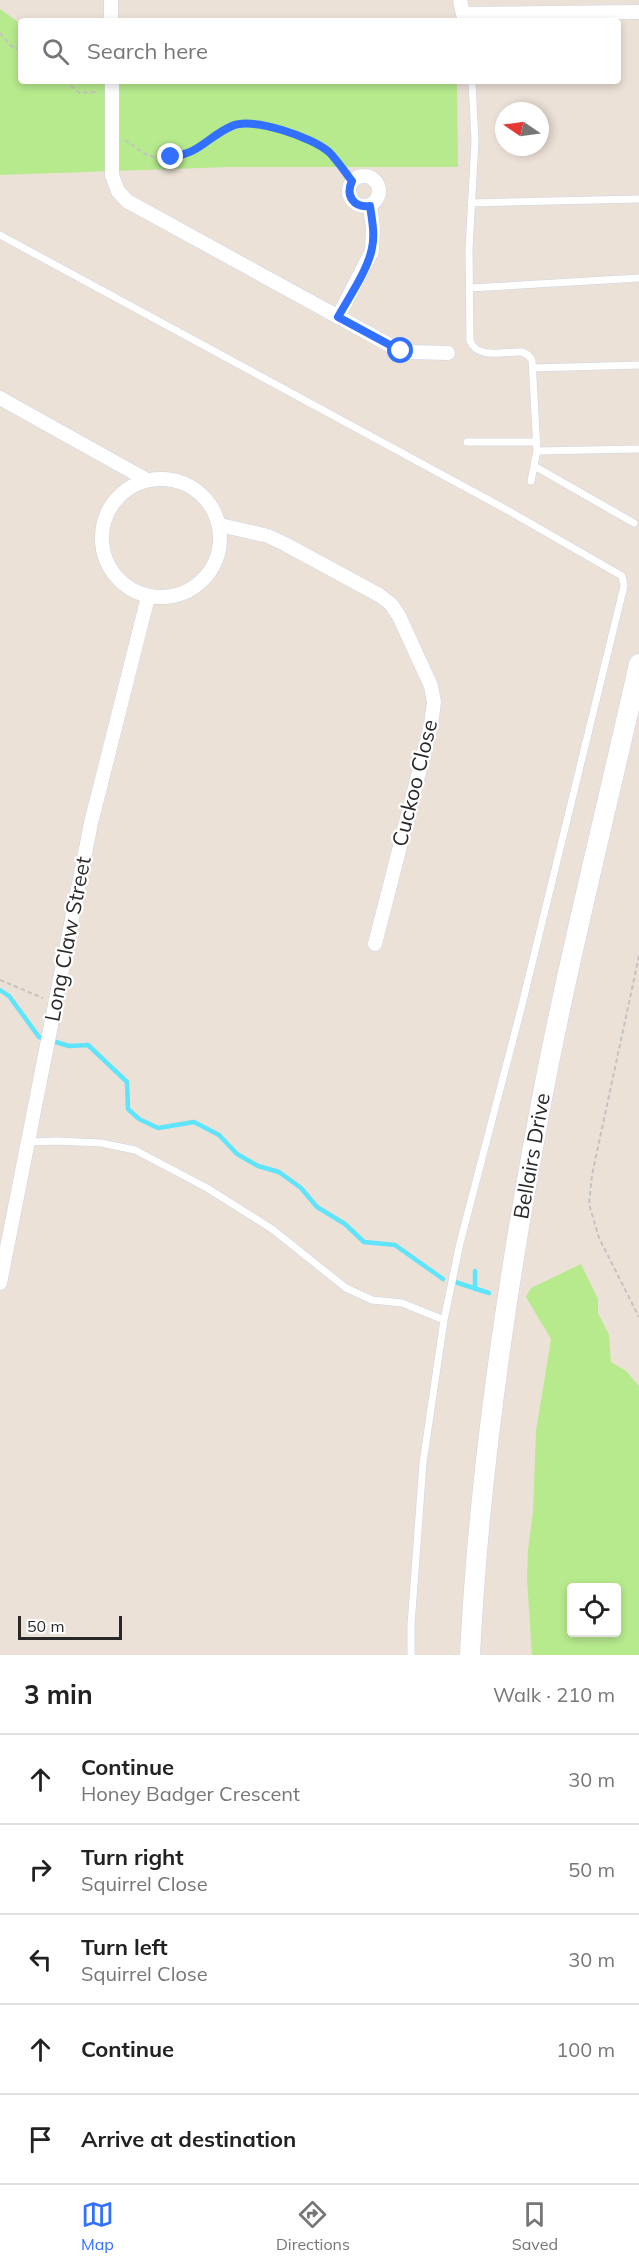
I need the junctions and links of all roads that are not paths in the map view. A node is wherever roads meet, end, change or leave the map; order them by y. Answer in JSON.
{"nodes":[{"id":1,"x":111,"y":0,"type":"edge"},
{"id":2,"x":515,"y":6,"type":"edge"},
{"id":3,"x":462,"y":12,"type":"edge"},
{"id":4,"x":639,"y":12,"type":"edge"},
{"id":5,"x":111,"y":18,"type":"edge"},
{"id":6,"x":472,"y":84,"type":"edge"},
{"id":7,"x":112,"y":85,"type":"edge"},
{"id":8,"x":639,"y":199,"type":"edge"},
{"id":9,"x":471,"y":203,"type":"junction"},
{"id":10,"x":370,"y":206,"type":"junction"},
{"id":11,"x":0,"y":235,"type":"edge"},
{"id":12,"x":639,"y":278,"type":"edge"},
{"id":13,"x":470,"y":288,"type":"junction"},
{"id":14,"x":338,"y":317,"type":"junction"},
{"id":15,"x":448,"y":353,"type":"dead end"},
{"id":16,"x":639,"y":364,"type":"edge"},
{"id":17,"x":533,"y":368,"type":"junction"},
{"id":18,"x":0,"y":398,"type":"edge"},
{"id":19,"x":466,"y":442,"type":"dead end"},
{"id":20,"x":537,"y":442,"type":"junction"},
{"id":21,"x":639,"y":449,"type":"edge"},
{"id":22,"x":537,"y":451,"type":"junction"},
{"id":23,"x":536,"y":467,"type":"junction"},
{"id":24,"x":147,"y":480,"type":"junction"},
{"id":25,"x":531,"y":481,"type":"dead end"},
{"id":26,"x":634,"y":523,"type":"dead end"},
{"id":27,"x":220,"y":525,"type":"junction"},
{"id":28,"x":148,"y":597,"type":"junction"},
{"id":29,"x":639,"y":664,"type":"edge"},
{"id":30,"x":375,"y":945,"type":"dead end"},
{"id":31,"x":27,"y":1142,"type":"junction"},
{"id":32,"x":0,"y":1283,"type":"edge"},
{"id":33,"x":444,"y":1320,"type":"junction"},
{"id":34,"x":411,"y":1655,"type":"edge"},
{"id":35,"x":470,"y":1655,"type":"edge"}],
"edges":[{"from":1,"to":5,"type":"street"},
{"from":2,"to":3,"type":"street"},
{"from":2,"to":4,"type":"street"},
{"from":6,"to":9,"type":"lane"},
{"from":7,"to":14,"type":"street"},
{"from":8,"to":9,"type":"lane"},
{"from":9,"to":13,"type":"lane"},
{"from":10,"to":10,"type":"street"},
{"from":10,"to":14,"type":"street"},
{"from":11,"to":33,"type":"lane"},
{"from":12,"to":13,"type":"lane"},
{"from":13,"to":17,"type":"lane"},
{"from":14,"to":15,"type":"street"},
{"from":16,"to":17,"type":"lane"},
{"from":17,"to":20,"type":"lane"},
{"from":18,"to":24,"type":"street"},
{"from":19,"to":20,"type":"lane"},
{"from":20,"to":22,"type":"lane"},
{"from":21,"to":22,"type":"lane"},
{"from":22,"to":23,"type":"lane"},
{"from":23,"to":25,"type":"lane"},
{"from":23,"to":26,"type":"lane"},
{"from":24,"to":27,"type":"street"},
{"from":24,"to":28,"type":"street"},
{"from":27,"to":28,"type":"street"},
{"from":27,"to":30,"type":"street","name":"Cuckoo Close"},
{"from":28,"to":31,"type":"street","name":"Long Claw Street"},
{"from":29,"to":35,"type":"street","name":"Bellairs Drive"},
{"from":31,"to":32,"type":"street","name":"Long Claw Street"},
{"from":31,"to":33,"type":"lane"},
{"from":33,"to":34,"type":"lane"}]}
